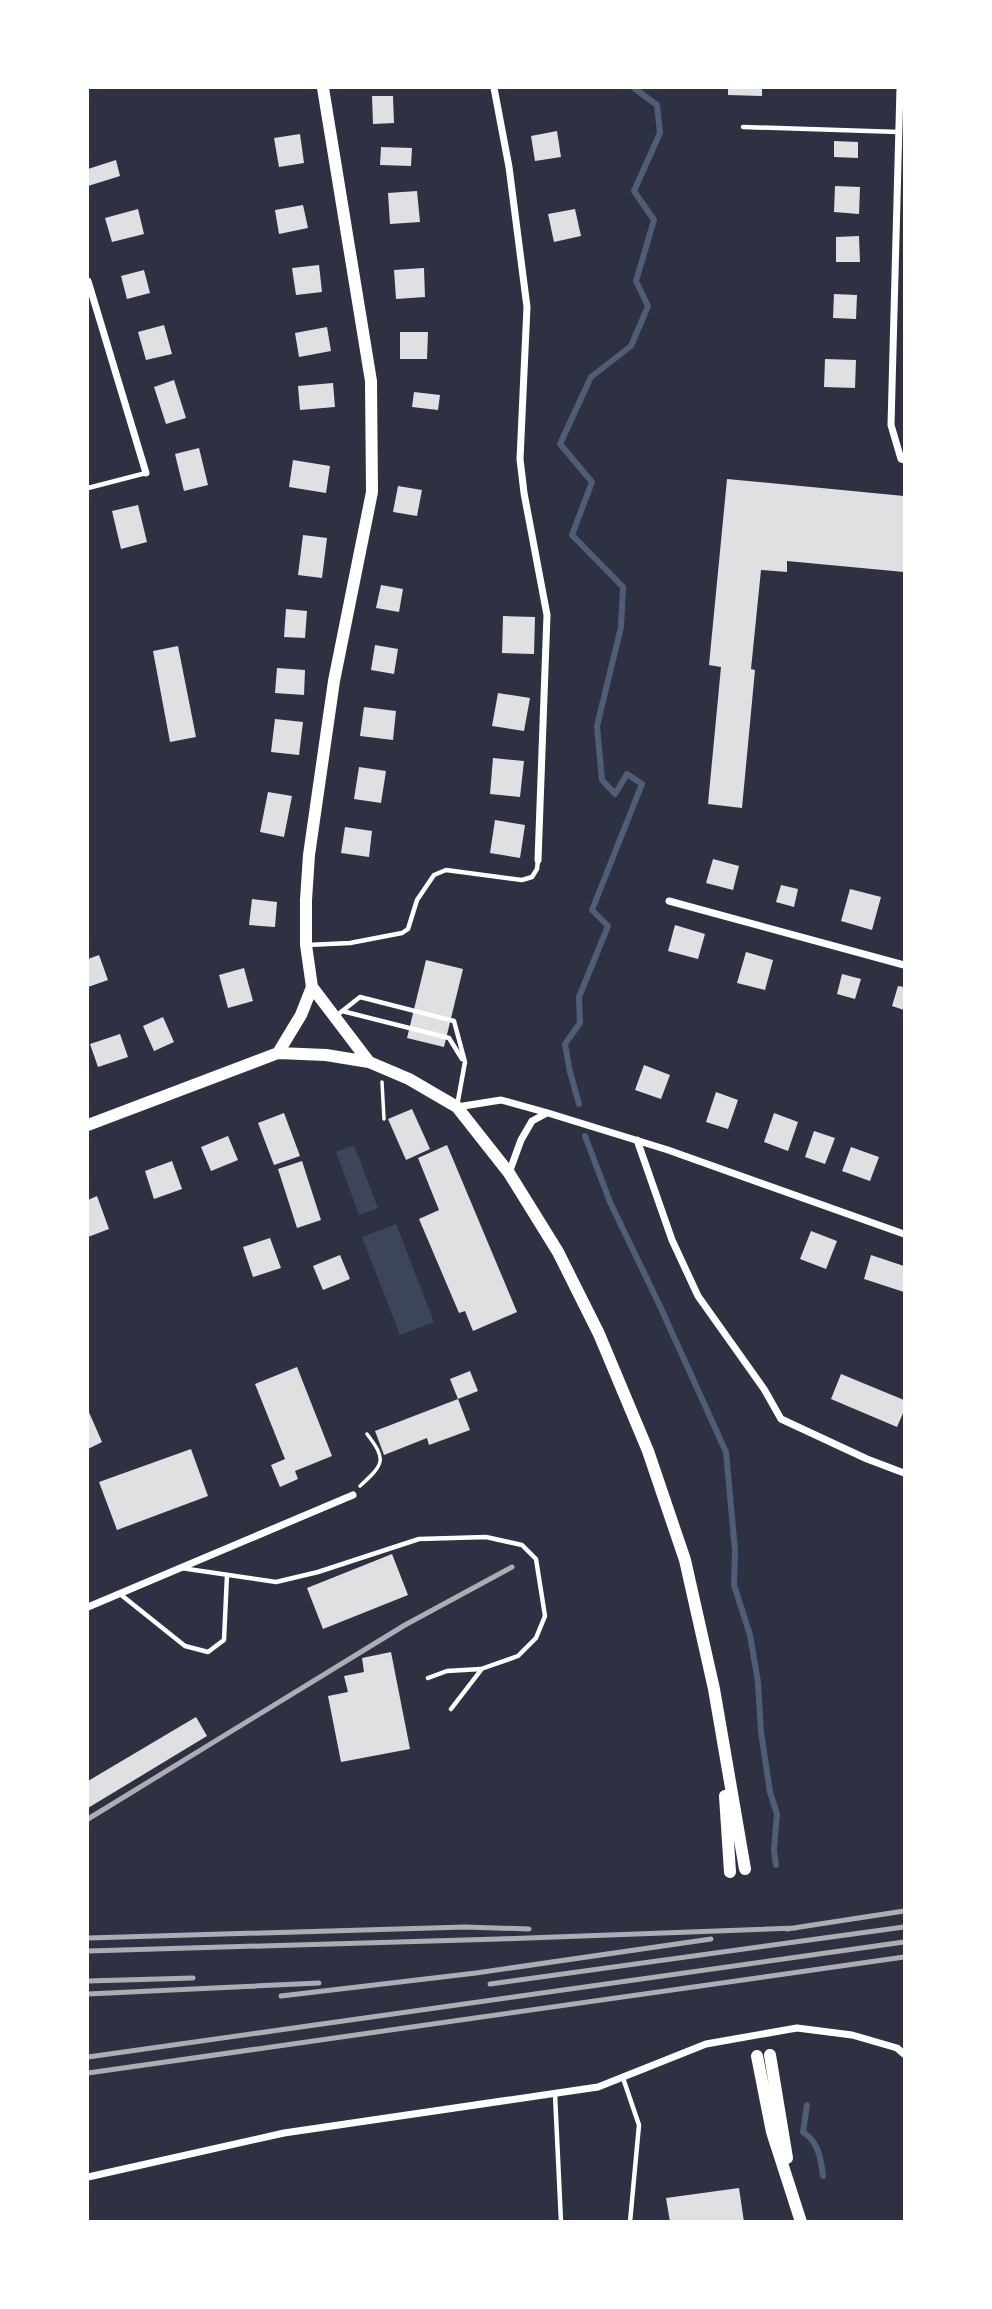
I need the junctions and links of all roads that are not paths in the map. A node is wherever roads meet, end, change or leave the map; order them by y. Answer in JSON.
{"nodes":[{"id":1,"x":323,"y":88,"type":"edge"},
{"id":2,"x":494,"y":88,"type":"edge"},
{"id":3,"x":900,"y":88,"type":"edge"},
{"id":4,"x":743,"y":127,"type":"dead end"},
{"id":5,"x":899,"y":132,"type":"junction"},
{"id":6,"x":88,"y":281,"type":"edge"},
{"id":7,"x":903,"y":459,"type":"edge"},
{"id":8,"x":146,"y":473,"type":"joint"},
{"id":9,"x":88,"y":488,"type":"edge"},
{"id":10,"x":538,"y":860,"type":"joint"},
{"id":11,"x":669,"y":901,"type":"dead end"},
{"id":12,"x":306,"y":945,"type":"junction"},
{"id":13,"x":905,"y":965,"type":"edge"},
{"id":14,"x":312,"y":987,"type":"junction"},
{"id":15,"x":337,"y":1014,"type":"junction"},
{"id":16,"x":278,"y":1053,"type":"junction"},
{"id":17,"x":465,"y":1062,"type":"junction"},
{"id":18,"x":375,"y":1064,"type":"junction"},
{"id":19,"x":457,"y":1107,"type":"junction"},
{"id":20,"x":548,"y":1113,"type":"junction"},
{"id":21,"x":88,"y":1125,"type":"edge"},
{"id":22,"x":637,"y":1140,"type":"junction"},
{"id":23,"x":509,"y":1173,"type":"junction"},
{"id":24,"x":905,"y":1234,"type":"edge"},
{"id":25,"x":905,"y":1473,"type":"edge"},
{"id":26,"x":353,"y":1495,"type":"road end"},
{"id":27,"x":180,"y":1568,"type":"junction"},
{"id":28,"x":228,"y":1575,"type":"junction"},
{"id":29,"x":120,"y":1594,"type":"junction"},
{"id":30,"x":88,"y":1607,"type":"edge"},
{"id":31,"x":481,"y":1669,"type":"junction"},
{"id":32,"x":428,"y":1678,"type":"dead end"},
{"id":33,"x":451,"y":1709,"type":"dead end"},
{"id":34,"x":721,"y":1729,"type":"junction"},
{"id":35,"x":745,"y":1869,"type":"dead end"},
{"id":36,"x":730,"y":1872,"type":"dead end"},
{"id":37,"x":905,"y":2054,"type":"edge"},
{"id":38,"x":764,"y":2055,"type":"dead end"},
{"id":39,"x":623,"y":2078,"type":"junction"},
{"id":40,"x":555,"y":2094,"type":"junction"},
{"id":41,"x":88,"y":2177,"type":"edge"},
{"id":42,"x":561,"y":2221,"type":"edge"},
{"id":43,"x":630,"y":2221,"type":"edge"},
{"id":44,"x":801,"y":2221,"type":"edge"}],
"edges":[{"from":1,"to":12,"type":"main road"},
{"from":2,"to":10,"type":"street"},
{"from":3,"to":5,"type":"street"},
{"from":4,"to":5,"type":"lane"},
{"from":5,"to":7,"type":"street"},
{"from":6,"to":8,"type":"street"},
{"from":8,"to":9,"type":"lane"},
{"from":10,"to":12,"type":"lane"},
{"from":11,"to":13,"type":"street"},
{"from":12,"to":14,"type":"main road"},
{"from":14,"to":15,"type":"main road"},
{"from":14,"to":16,"type":"main road"},
{"from":15,"to":17,"type":"lane"},
{"from":15,"to":17,"type":"lane"},
{"from":15,"to":18,"type":"main road"},
{"from":16,"to":18,"type":"main road"},
{"from":16,"to":21,"type":"main road"},
{"from":17,"to":19,"type":"lane"},
{"from":18,"to":19,"type":"main road"},
{"from":19,"to":20,"type":"street"},
{"from":19,"to":23,"type":"main road"},
{"from":20,"to":22,"type":"street"},
{"from":20,"to":23,"type":"street"},
{"from":22,"to":24,"type":"street"},
{"from":22,"to":25,"type":"street"},
{"from":23,"to":34,"type":"main road"},
{"from":26,"to":27,"type":"street"},
{"from":27,"to":28,"type":"lane"},
{"from":27,"to":29,"type":"street"},
{"from":28,"to":29,"type":"lane"},
{"from":28,"to":31,"type":"lane"},
{"from":29,"to":30,"type":"street"},
{"from":31,"to":32,"type":"lane"},
{"from":31,"to":33,"type":"lane"},
{"from":34,"to":35,"type":"main road"},
{"from":34,"to":36,"type":"main road"},
{"from":37,"to":39,"type":"street"},
{"from":38,"to":44,"type":"main road"},
{"from":39,"to":40,"type":"street"},
{"from":39,"to":43,"type":"lane"},
{"from":40,"to":41,"type":"street"},
{"from":40,"to":42,"type":"lane"}]}
